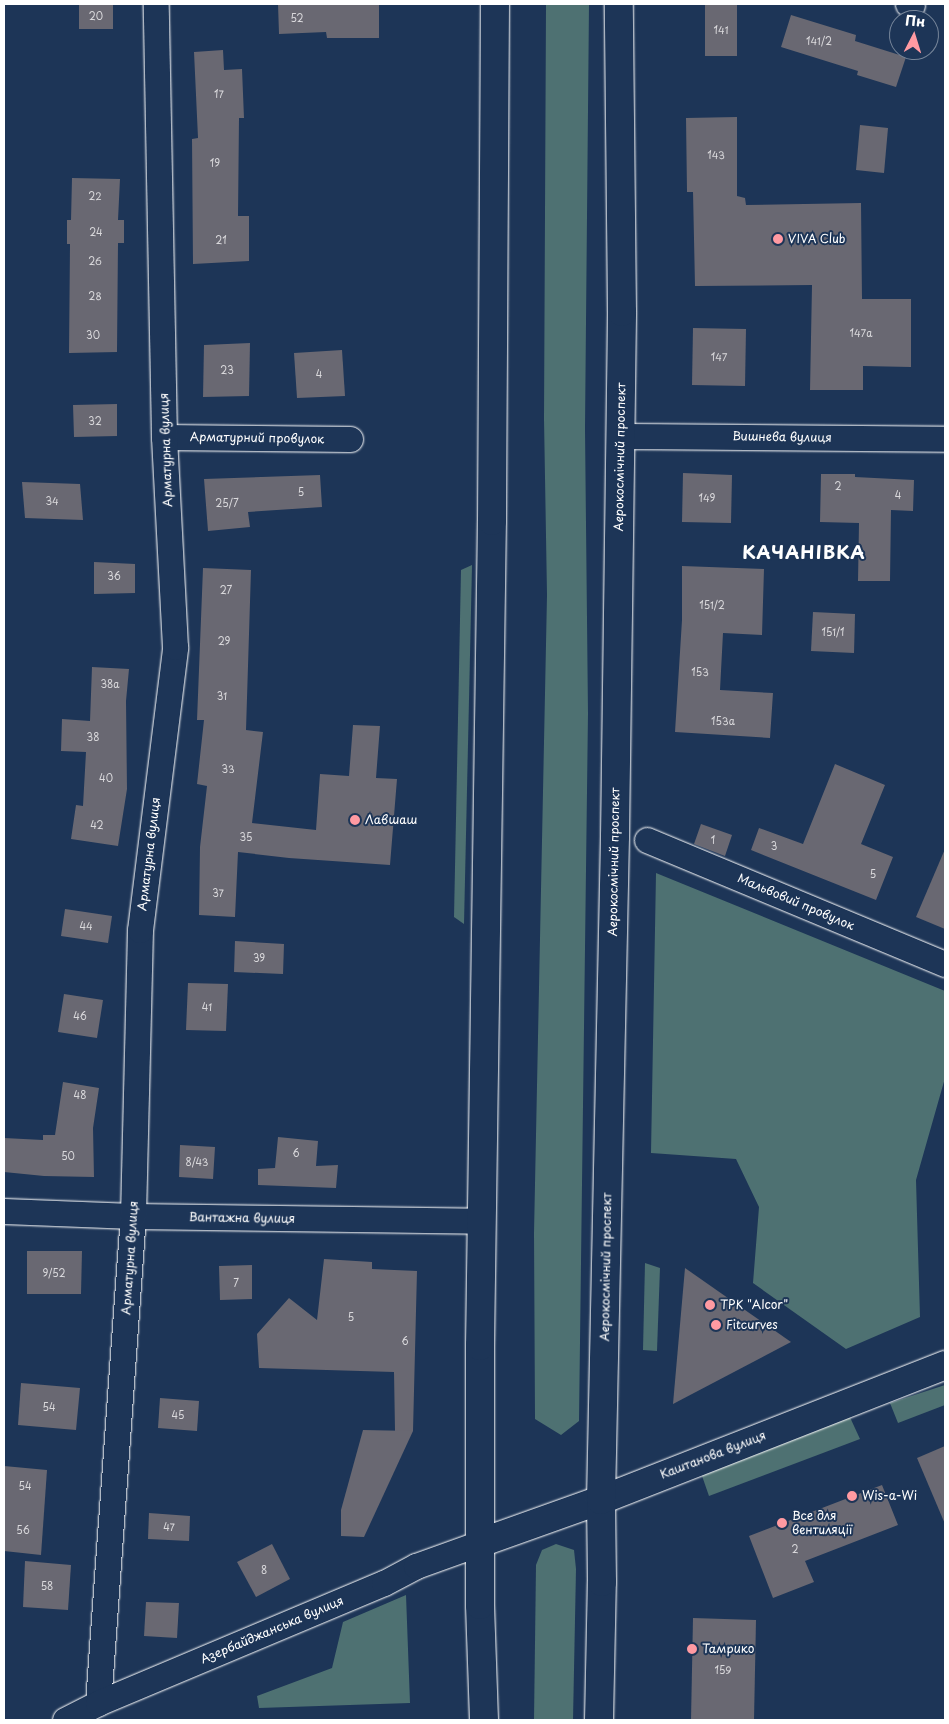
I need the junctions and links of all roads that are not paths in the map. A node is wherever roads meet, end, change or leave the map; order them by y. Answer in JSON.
{"nodes":[{"id":1,"x":156,"y":4,"type":"edge"},
{"id":2,"x":494,"y":4,"type":"edge"},
{"id":3,"x":619,"y":4,"type":"edge"},
{"id":4,"x":620,"y":436,"type":"junction"},
{"id":5,"x":164,"y":437,"type":"junction"},
{"id":6,"x":350,"y":439,"type":"dead end"},
{"id":7,"x":945,"y":439,"type":"edge"},
{"id":8,"x":647,"y":840,"type":"dead end"},
{"id":9,"x":945,"y":964,"type":"edge"},
{"id":10,"x":4,"y":1211,"type":"edge"},
{"id":11,"x":133,"y":1216,"type":"junction"},
{"id":12,"x":480,"y":1221,"type":"junction"},
{"id":13,"x":945,"y":1365,"type":"edge"},
{"id":14,"x":600,"y":1500,"type":"junction"},
{"id":15,"x":480,"y":1543,"type":"junction"},
{"id":16,"x":98,"y":1703,"type":"junction"},
{"id":17,"x":65,"y":1720,"type":"edge"},
{"id":18,"x":484,"y":1720,"type":"edge"},
{"id":19,"x":600,"y":1720,"type":"edge"}],
"edges":[{"from":1,"to":5,"type":"street","name":"Арматурна вулиця"},
{"from":2,"to":12,"type":"main road"},
{"from":3,"to":4,"type":"main road","name":"Аерокосмічний проспект"},
{"from":4,"to":7,"type":"street","name":"Вишнева вулиця"},
{"from":4,"to":14,"type":"main road","name":"Аерокосмічний проспект"},
{"from":5,"to":6,"type":"street","name":"Арматурний провулок"},
{"from":5,"to":11,"type":"street","name":"Арматурна вулиця"},
{"from":8,"to":9,"type":"street","name":"Мальвовий провулок"},
{"from":10,"to":11,"type":"street","name":"Вантажна вулиця"},
{"from":11,"to":12,"type":"street","name":"Вантажна вулиця"},
{"from":11,"to":16,"type":"street","name":"Арматурна вулиця"},
{"from":12,"to":15,"type":"main road"},
{"from":13,"to":14,"type":"main road","name":"Каштанова вулиця"},
{"from":14,"to":15,"type":"main road","name":"Каштанова вулиця"},
{"from":14,"to":19,"type":"main road","name":"Аерокосмічний проспект"},
{"from":15,"to":16,"type":"street","name":"Азербайджанська вулиця"},
{"from":15,"to":18,"type":"main road"},
{"from":16,"to":17,"type":"street","name":"Азербайджанська вулиця"}]}
